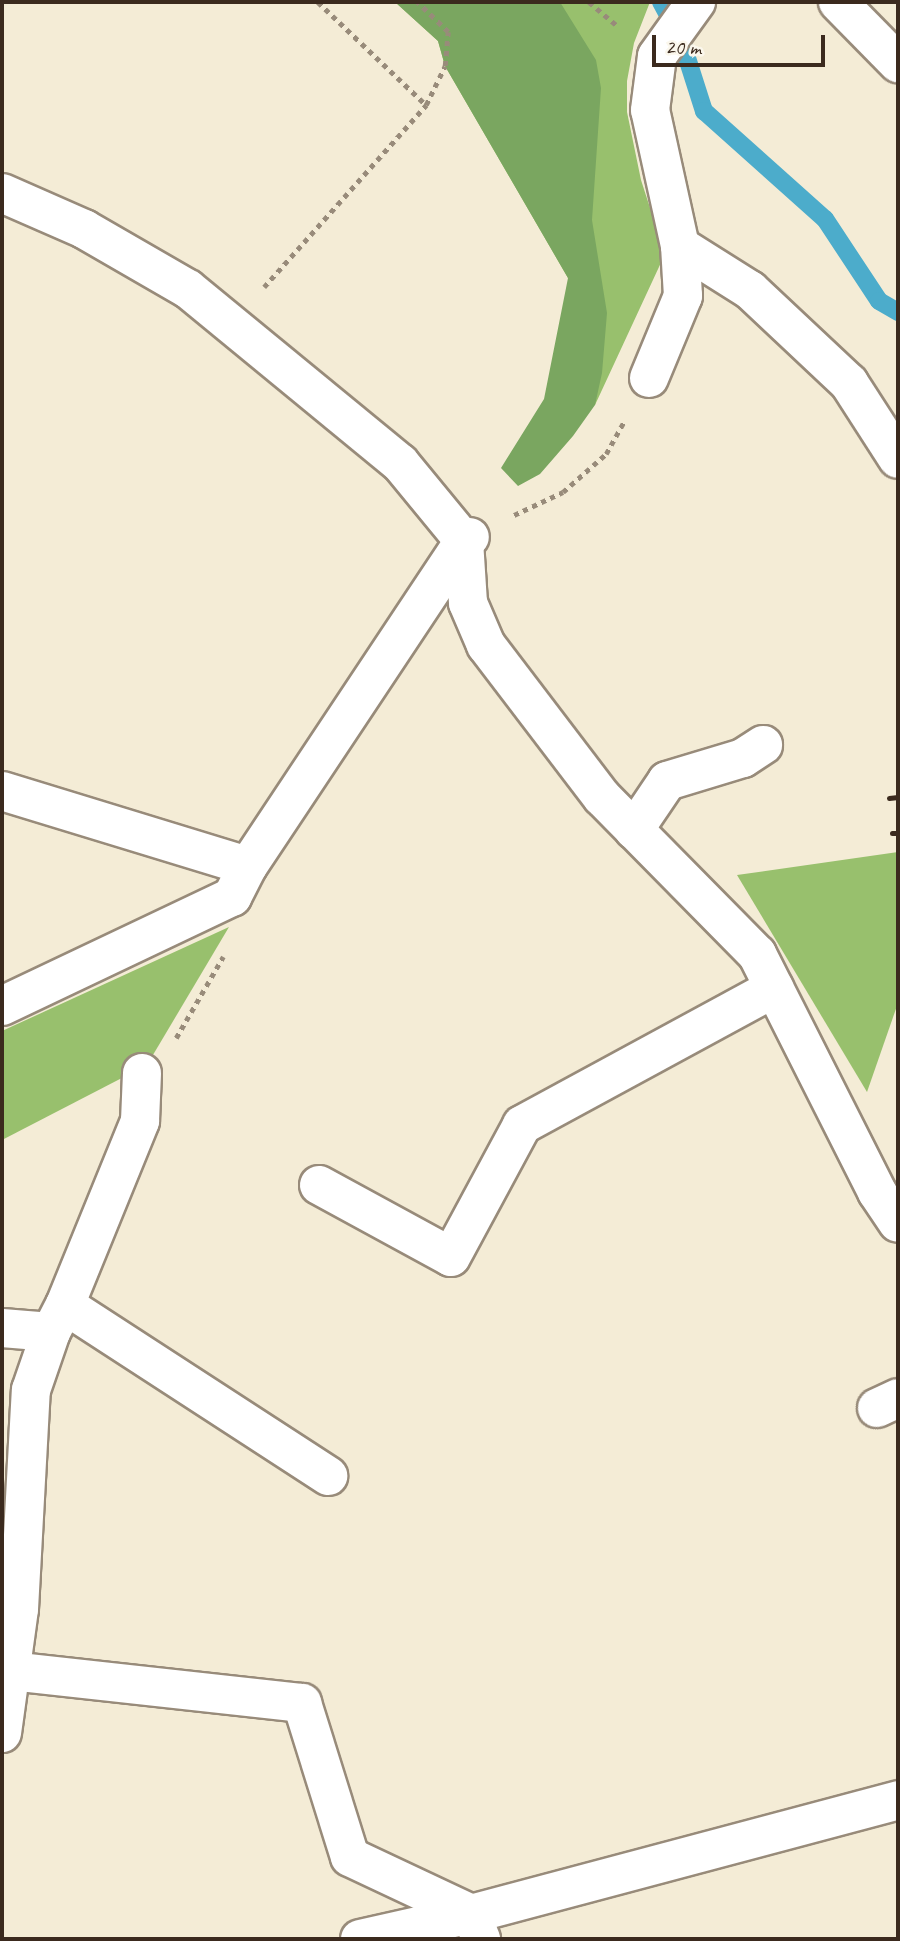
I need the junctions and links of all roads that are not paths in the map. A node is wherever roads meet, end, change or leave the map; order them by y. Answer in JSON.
{"nodes":[{"id":1,"x":696,"y":2,"type":"edge"},
{"id":2,"x":838,"y":2,"type":"edge"},
{"id":3,"x":898,"y":63,"type":"edge"},
{"id":4,"x":2,"y":193,"type":"edge"},
{"id":5,"x":680,"y":246,"type":"junction"},
{"id":6,"x":649,"y":378,"type":"road end"},
{"id":7,"x":898,"y":459,"type":"edge"},
{"id":8,"x":475,"y":534,"type":"junction"},
{"id":9,"x":763,"y":745,"type":"dead end"},
{"id":10,"x":2,"y":790,"type":"edge"},
{"id":11,"x":634,"y":830,"type":"junction"},
{"id":12,"x":248,"y":866,"type":"junction"},
{"id":13,"x":774,"y":988,"type":"junction"},
{"id":14,"x":2,"y":1006,"type":"edge"},
{"id":15,"x":142,"y":1073,"type":"dead end"},
{"id":16,"x":320,"y":1185,"type":"dead end"},
{"id":17,"x":898,"y":1223,"type":"edge"},
{"id":18,"x":58,"y":1319,"type":"junction"},
{"id":19,"x":2,"y":1328,"type":"edge"},
{"id":20,"x":328,"y":1476,"type":"dead end"},
{"id":21,"x":10,"y":1609,"type":"edge"},
{"id":22,"x":11,"y":1671,"type":"junction"},
{"id":23,"x":2,"y":1734,"type":"edge"},
{"id":24,"x":898,"y":1800,"type":"edge"},
{"id":25,"x":476,"y":1926,"type":"edge"},
{"id":26,"x":360,"y":1939,"type":"edge"}],
"edges":[{"from":1,"to":5,"type":"street"},
{"from":2,"to":3,"type":"street"},
{"from":4,"to":8,"type":"street"},
{"from":5,"to":6,"type":"street"},
{"from":5,"to":7,"type":"street"},
{"from":8,"to":11,"type":"street"},
{"from":8,"to":12,"type":"street"},
{"from":9,"to":11,"type":"street"},
{"from":10,"to":12,"type":"street"},
{"from":11,"to":13,"type":"street"},
{"from":12,"to":14,"type":"street"},
{"from":13,"to":16,"type":"street"},
{"from":13,"to":17,"type":"street"},
{"from":15,"to":18,"type":"street"},
{"from":18,"to":19,"type":"street"},
{"from":18,"to":20,"type":"street"},
{"from":18,"to":21,"type":"street"},
{"from":21,"to":22,"type":"street"},
{"from":22,"to":23,"type":"street"},
{"from":22,"to":25,"type":"street"},
{"from":24,"to":25,"type":"street"},
{"from":25,"to":26,"type":"street"}]}
